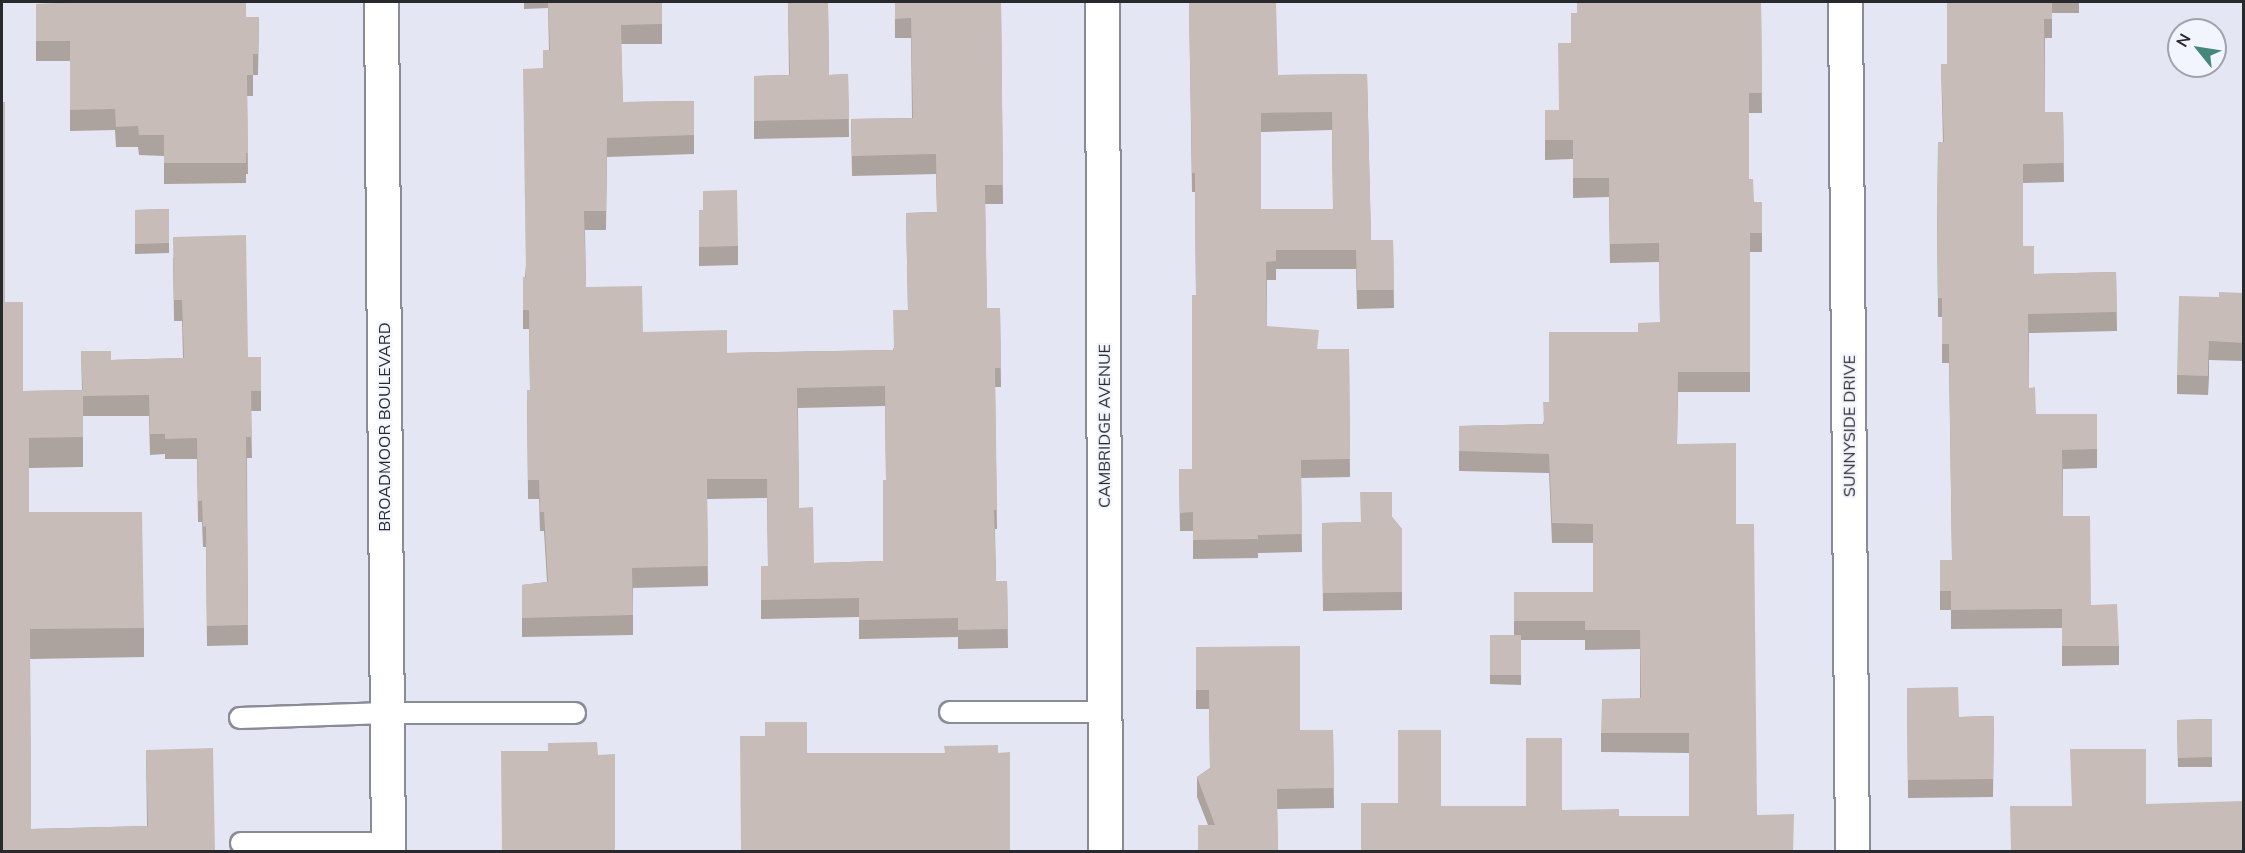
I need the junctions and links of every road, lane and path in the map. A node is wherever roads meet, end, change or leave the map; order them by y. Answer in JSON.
{"nodes":[{"id":1,"x":381,"y":2,"type":"edge"},
{"id":2,"x":1102,"y":2,"type":"edge"},
{"id":3,"x":1845,"y":2,"type":"edge"},
{"id":4,"x":950,"y":712,"type":"dead end"},
{"id":5,"x":1105,"y":712,"type":"junction"},
{"id":6,"x":386,"y":713,"type":"junction"},
{"id":7,"x":575,"y":713,"type":"dead end"},
{"id":8,"x":240,"y":718,"type":"dead end"},
{"id":9,"x":241,"y":843,"type":"dead end"},
{"id":10,"x":388,"y":847,"type":"edge"},
{"id":11,"x":1105,"y":852,"type":"edge"},
{"id":12,"x":1852,"y":852,"type":"edge"}],
"edges":[{"from":1,"to":6,"type":"street","name":"BROADMOOR BOULEVARD"},
{"from":2,"to":5,"type":"street","name":"CAMBRIDGE AVENUE"},
{"from":3,"to":12,"type":"street","name":"SUNNYSIDE DRIVE"},
{"from":4,"to":5,"type":"lane"},
{"from":5,"to":11,"type":"street","name":"CAMBRIDGE AVENUE"},
{"from":6,"to":7,"type":"lane"},
{"from":6,"to":8,"type":"lane"},
{"from":6,"to":10,"type":"street","name":"BROADMOOR BOULEVARD"},
{"from":9,"to":10,"type":"lane"}]}
